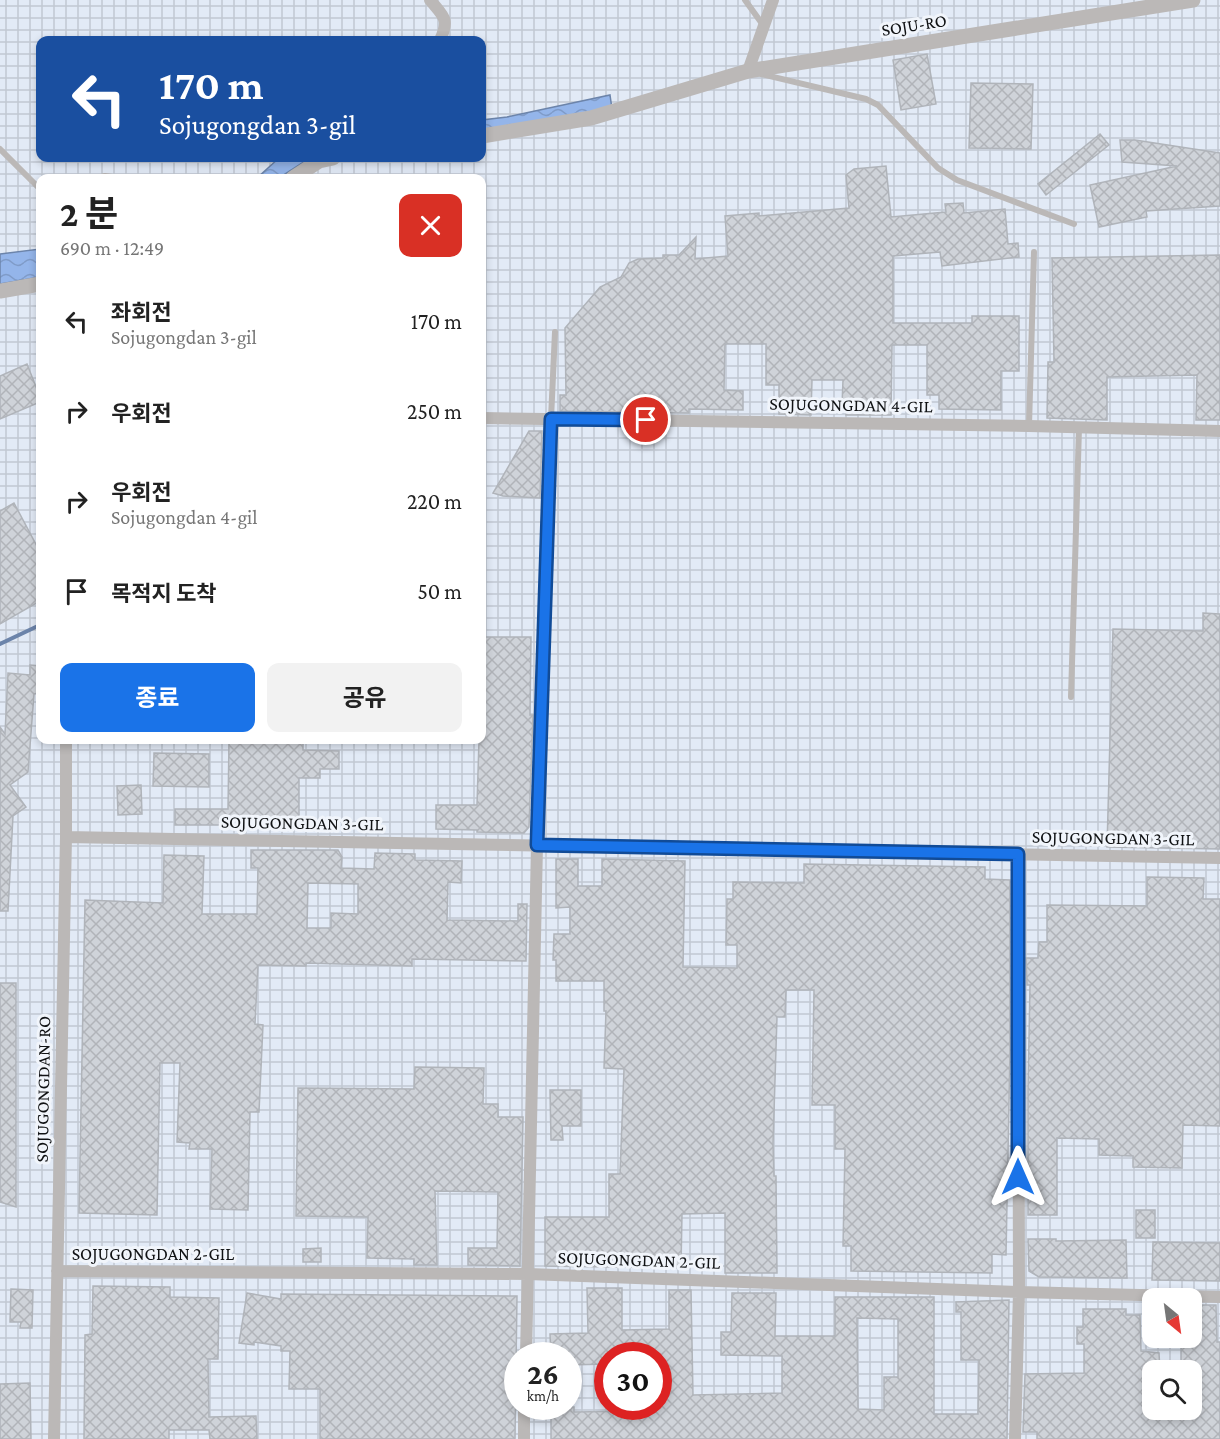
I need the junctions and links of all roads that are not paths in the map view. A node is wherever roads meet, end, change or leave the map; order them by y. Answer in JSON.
{"nodes":[{"id":1,"x":430,"y":0,"type":"edge"},
{"id":2,"x":746,"y":0,"type":"edge"},
{"id":3,"x":773,"y":0,"type":"edge"},
{"id":4,"x":1192,"y":0,"type":"edge"},
{"id":5,"x":763,"y":25,"type":"junction"},
{"id":6,"x":442,"y":36,"type":"edge"},
{"id":7,"x":748,"y":71,"type":"junction"},
{"id":8,"x":486,"y":135,"type":"edge"},
{"id":9,"x":0,"y":149,"type":"edge"},
{"id":10,"x":317,"y":162,"type":"edge"},
{"id":11,"x":299,"y":174,"type":"edge"},
{"id":12,"x":36,"y":185,"type":"edge"},
{"id":13,"x":1074,"y":224,"type":"dead end"},
{"id":14,"x":1034,"y":252,"type":"dead end"},
{"id":15,"x":36,"y":285,"type":"edge"},
{"id":16,"x":0,"y":291,"type":"edge"},
{"id":17,"x":555,"y":332,"type":"dead end"},
{"id":18,"x":486,"y":418,"type":"edge"},
{"id":19,"x":551,"y":419,"type":"junction"},
{"id":20,"x":1029,"y":426,"type":"junction"},
{"id":21,"x":1079,"y":428,"type":"junction"},
{"id":22,"x":1220,"y":431,"type":"edge"},
{"id":23,"x":1071,"y":697,"type":"dead end"},
{"id":24,"x":66,"y":744,"type":"edge"},
{"id":25,"x":66,"y":837,"type":"junction"},
{"id":26,"x":537,"y":845,"type":"junction"},
{"id":27,"x":1018,"y":854,"type":"junction"},
{"id":28,"x":1220,"y":858,"type":"edge"},
{"id":29,"x":57,"y":1271,"type":"junction"},
{"id":30,"x":528,"y":1274,"type":"junction"},
{"id":31,"x":1019,"y":1292,"type":"junction"},
{"id":32,"x":1220,"y":1297,"type":"edge"},
{"id":33,"x":526,"y":1342,"type":"edge"},
{"id":34,"x":524,"y":1420,"type":"edge"},
{"id":35,"x":54,"y":1439,"type":"edge"},
{"id":36,"x":524,"y":1439,"type":"edge"},
{"id":37,"x":1015,"y":1439,"type":"edge"}],
"edges":[{"from":1,"to":6,"type":"street"},
{"from":2,"to":5,"type":"lane"},
{"from":3,"to":5,"type":"street"},
{"from":4,"to":7,"type":"street","name":"SOJU-RO"},
{"from":5,"to":7,"type":"street"},
{"from":7,"to":8,"type":"street","name":"SOJU-RO"},
{"from":7,"to":13,"type":"lane"},
{"from":9,"to":12,"type":"lane"},
{"from":10,"to":11,"type":"street"},
{"from":14,"to":20,"type":"lane"},
{"from":15,"to":16,"type":"street"},
{"from":17,"to":19,"type":"lane"},
{"from":18,"to":19,"type":"street","name":"SOJUGONGDAN 4-GIL"},
{"from":19,"to":20,"type":"street","name":"SOJUGONGDAN 4-GIL"},
{"from":19,"to":26,"type":"street"},
{"from":20,"to":21,"type":"street","name":"SOJUGONGDAN 4-GIL"},
{"from":21,"to":22,"type":"street","name":"SOJUGONGDAN 4-GIL"},
{"from":21,"to":23,"type":"lane"},
{"from":24,"to":25,"type":"street","name":"SOJUGONGDAN-RO"},
{"from":25,"to":26,"type":"street","name":"SOJUGONGDAN 3-GIL"},
{"from":25,"to":29,"type":"street","name":"SOJUGONGDAN-RO"},
{"from":26,"to":27,"type":"street","name":"SOJUGONGDAN 3-GIL"},
{"from":26,"to":30,"type":"street"},
{"from":27,"to":28,"type":"street","name":"SOJUGONGDAN 3-GIL"},
{"from":27,"to":31,"type":"street"},
{"from":29,"to":30,"type":"street","name":"SOJUGONGDAN 2-GIL"},
{"from":29,"to":35,"type":"street","name":"SOJUGONGDAN-RO"},
{"from":30,"to":31,"type":"street","name":"SOJUGONGDAN 2-GIL"},
{"from":30,"to":33,"type":"street"},
{"from":31,"to":32,"type":"street","name":"SOJUGONGDAN 2-GIL"},
{"from":31,"to":37,"type":"street"},
{"from":34,"to":36,"type":"street"}]}
